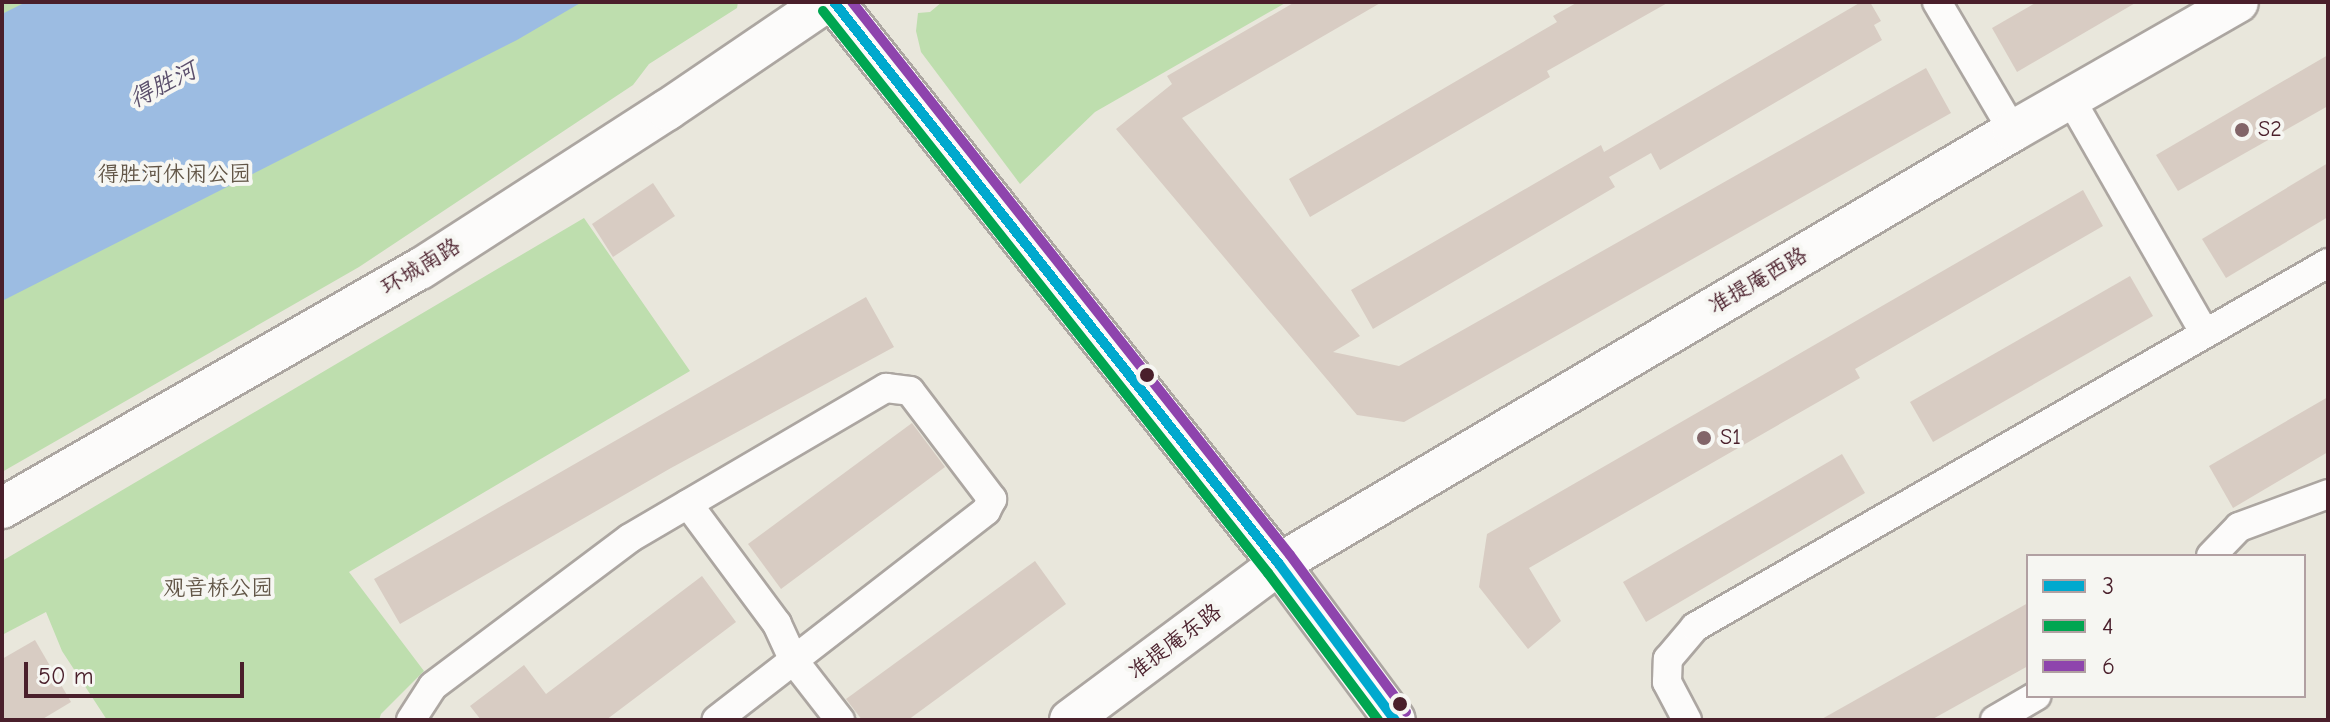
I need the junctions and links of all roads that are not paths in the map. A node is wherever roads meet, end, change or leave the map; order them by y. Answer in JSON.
{"nodes":[{"id":1,"x":826,"y":2,"type":"edge"},
{"id":2,"x":834,"y":2,"type":"edge"},
{"id":3,"x":1937,"y":2,"type":"edge"},
{"id":4,"x":2238,"y":2,"type":"edge"},
{"id":5,"x":2070,"y":98,"type":"junction"},
{"id":6,"x":2013,"y":131,"type":"junction"},
{"id":7,"x":2328,"y":263,"type":"edge"},
{"id":8,"x":2204,"y":332,"type":"junction"},
{"id":9,"x":2328,"y":494,"type":"edge"},
{"id":10,"x":688,"y":504,"type":"junction"},
{"id":11,"x":2,"y":508,"type":"edge"},
{"id":12,"x":2213,"y":554,"type":"edge"},
{"id":13,"x":1279,"y":564,"type":"junction"},
{"id":14,"x":794,"y":661,"type":"junction"},
{"id":15,"x":2033,"y":698,"type":"edge"},
{"id":16,"x":411,"y":720,"type":"edge"},
{"id":17,"x":717,"y":720,"type":"edge"},
{"id":18,"x":840,"y":720,"type":"edge"},
{"id":19,"x":1070,"y":720,"type":"edge"},
{"id":20,"x":1395,"y":720,"type":"edge"},
{"id":21,"x":1687,"y":720,"type":"edge"},
{"id":22,"x":1995,"y":720,"type":"edge"}],
"edges":[{"from":1,"to":11,"type":"main road","name":"环城南路"},
{"from":2,"to":13,"type":"main road"},
{"from":3,"to":6,"type":"street"},
{"from":4,"to":5,"type":"main road","name":"准提庵西路"},
{"from":5,"to":6,"type":"main road","name":"准提庵西路"},
{"from":5,"to":8,"type":"street"},
{"from":6,"to":13,"type":"main road","name":"准提庵西路"},
{"from":7,"to":8,"type":"street"},
{"from":8,"to":21,"type":"street"},
{"from":9,"to":12,"type":"street"},
{"from":10,"to":14,"type":"street"},
{"from":10,"to":14,"type":"street"},
{"from":10,"to":16,"type":"street"},
{"from":13,"to":19,"type":"main road","name":"准提庵东路"},
{"from":13,"to":20,"type":"main road"},
{"from":14,"to":17,"type":"street"},
{"from":14,"to":18,"type":"street"},
{"from":15,"to":22,"type":"street"}]}
